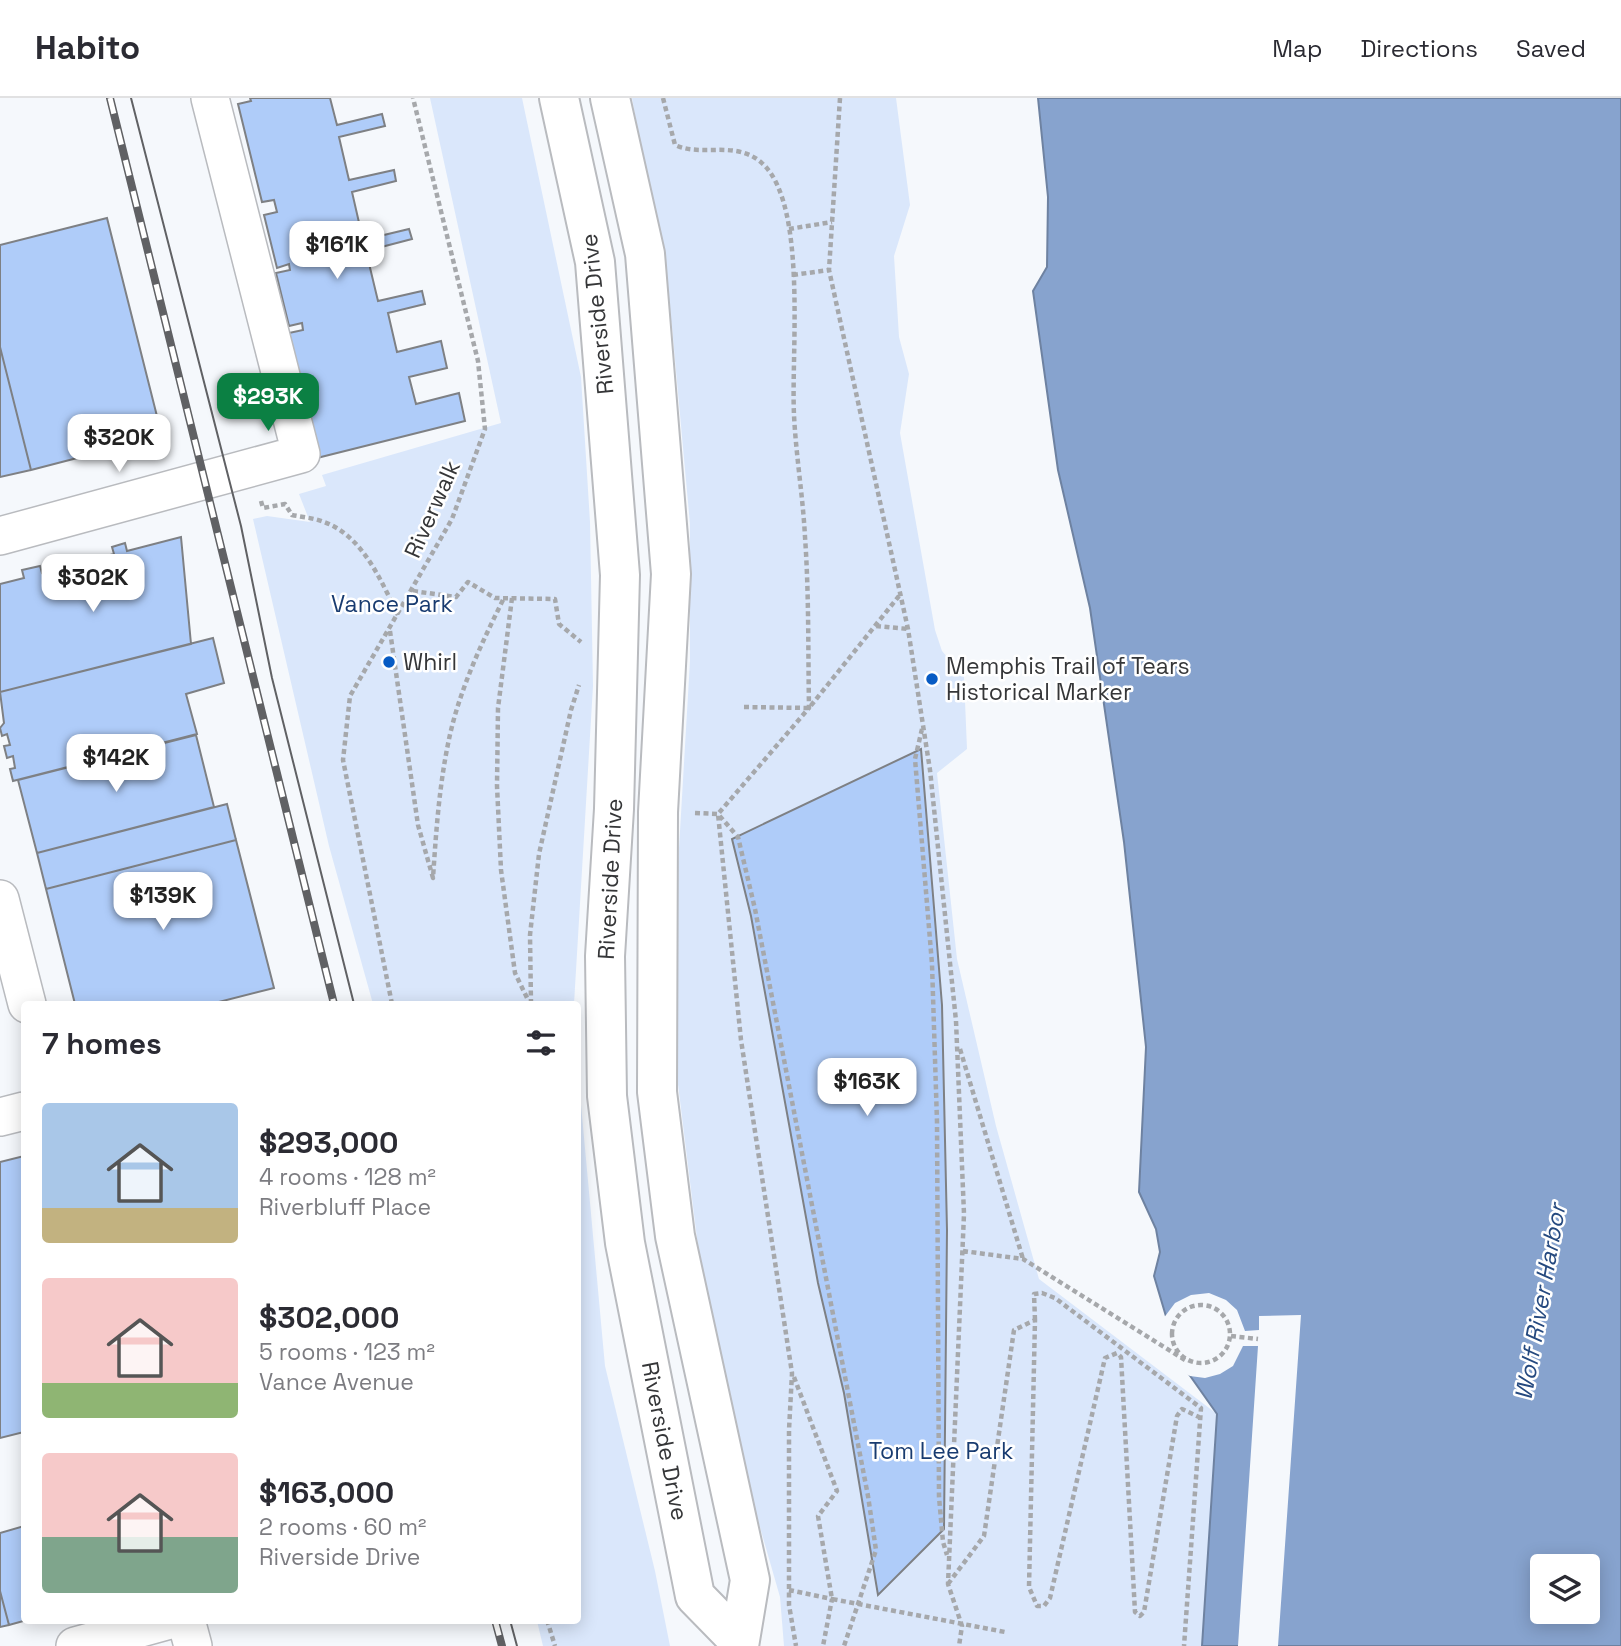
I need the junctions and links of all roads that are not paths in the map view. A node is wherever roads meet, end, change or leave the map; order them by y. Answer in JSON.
{"nodes":[{"id":1,"x":210,"y":98,"type":"edge"},
{"id":2,"x":558,"y":98,"type":"edge"},
{"id":3,"x":610,"y":98,"type":"edge"},
{"id":4,"x":0,"y":536,"type":"edge"},
{"id":5,"x":0,"y":899,"type":"edge"},
{"id":6,"x":26,"y":1001,"type":"edge"},
{"id":7,"x":21,"y":1112,"type":"edge"},
{"id":8,"x":0,"y":1117,"type":"edge"},
{"id":9,"x":155,"y":1624,"type":"edge"},
{"id":10,"x":188,"y":1624,"type":"edge"},
{"id":11,"x":739,"y":1643,"type":"edge"},
{"id":12,"x":75,"y":1646,"type":"edge"},
{"id":13,"x":193,"y":1646,"type":"edge"}],
"edges":[{"from":1,"to":4,"type":"street"},
{"from":2,"to":11,"type":"main road","name":"Riverside Drive"},
{"from":3,"to":11,"type":"main road","name":"Riverside Drive"},
{"from":5,"to":6,"type":"street"},
{"from":7,"to":8,"type":"street"},
{"from":9,"to":12,"type":"street"},
{"from":10,"to":13,"type":"street"}]}
